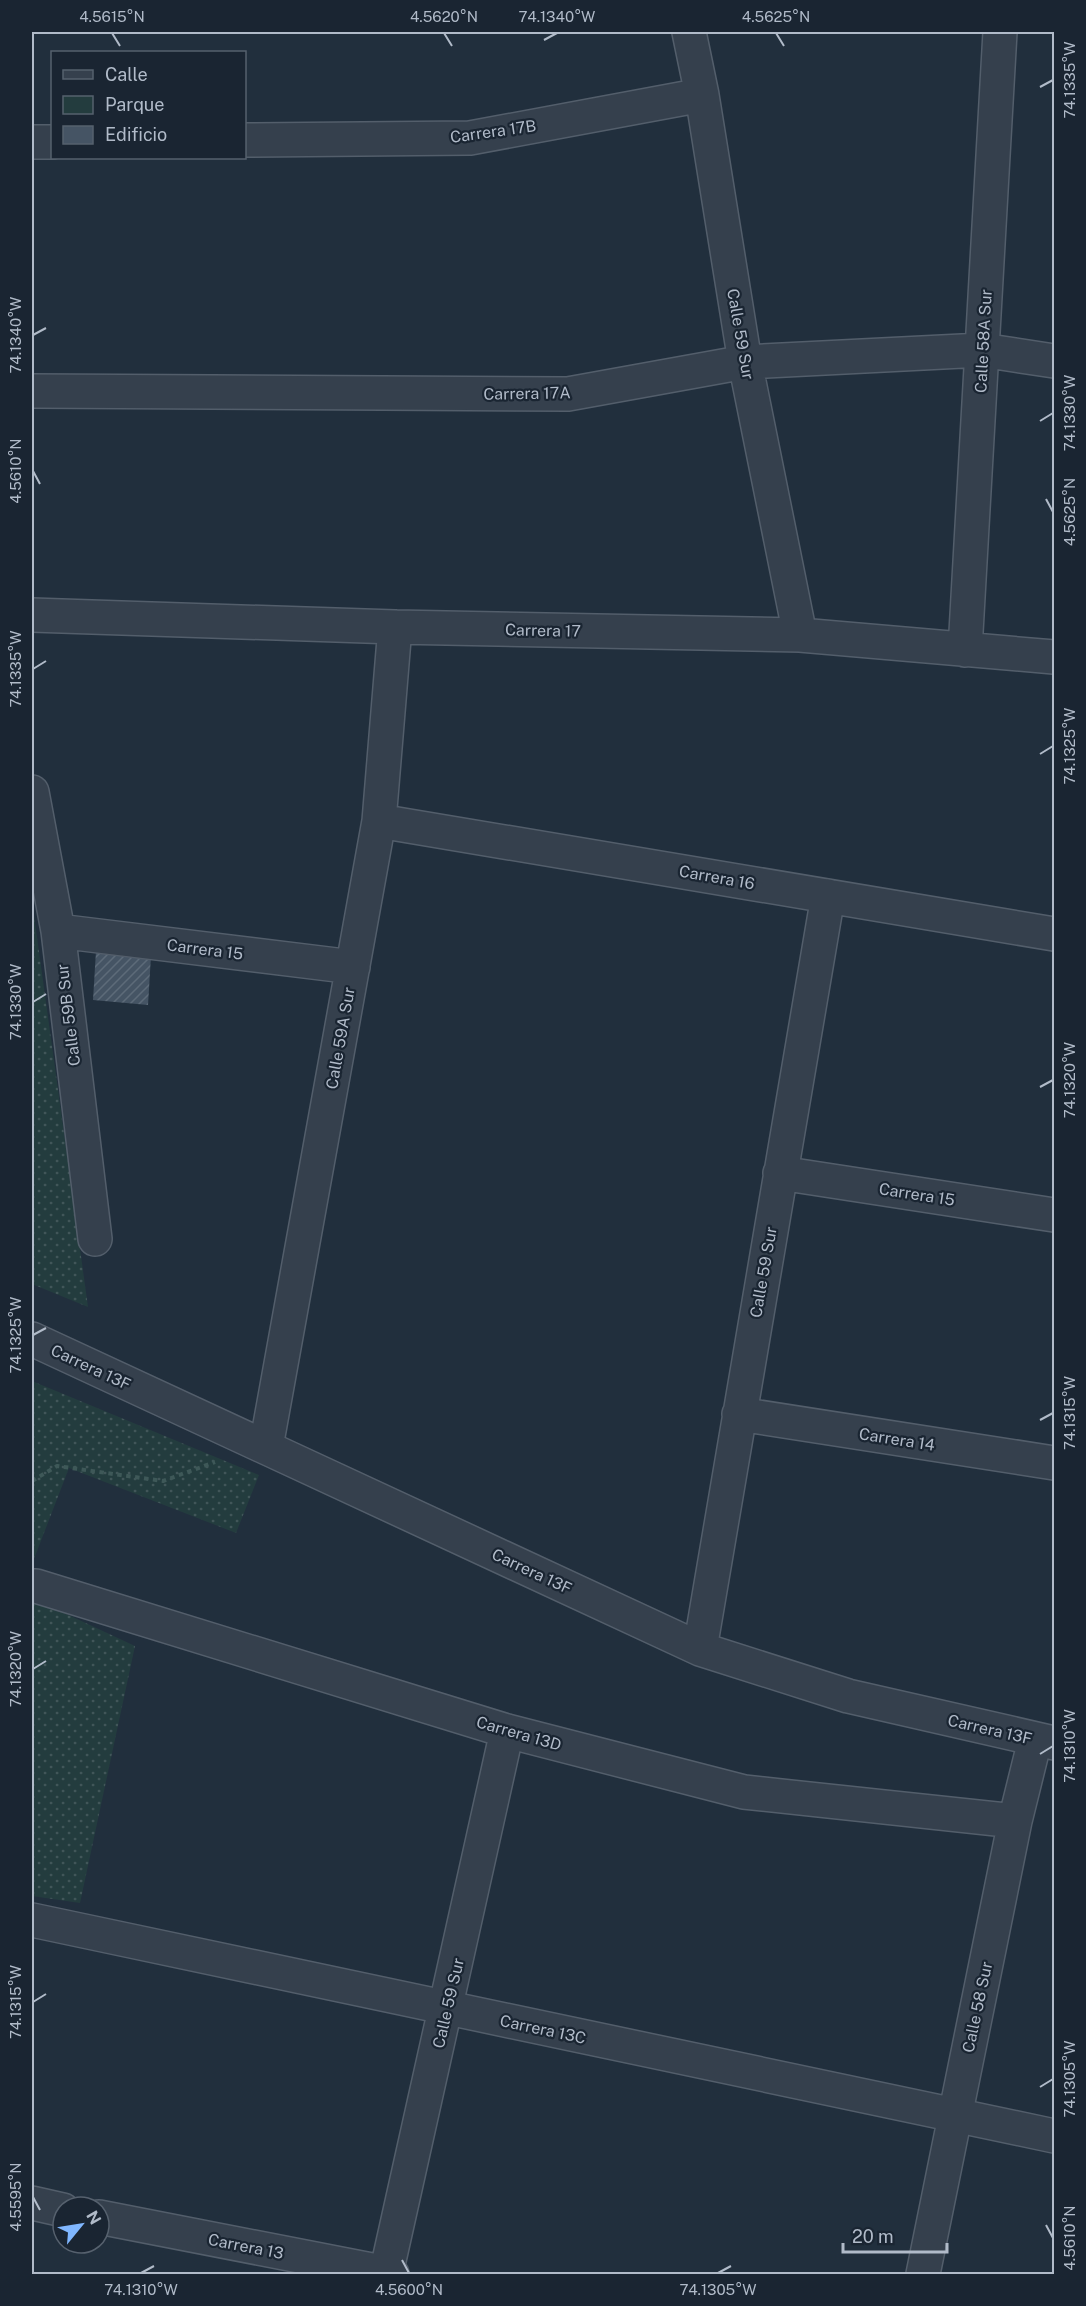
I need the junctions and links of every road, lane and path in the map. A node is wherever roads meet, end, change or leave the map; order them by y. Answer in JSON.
{"nodes":[{"id":1,"x":689,"y":32,"type":"edge"},
{"id":2,"x":1000,"y":32,"type":"edge"},
{"id":3,"x":702,"y":95,"type":"junction"},
{"id":4,"x":246,"y":140,"type":"edge"},
{"id":5,"x":32,"y":142,"type":"edge"},
{"id":6,"x":51,"y":142,"type":"edge"},
{"id":7,"x":982,"y":350,"type":"junction"},
{"id":8,"x":1054,"y":361,"type":"edge"},
{"id":9,"x":745,"y":362,"type":"junction"},
{"id":10,"x":32,"y":391,"type":"edge"},
{"id":11,"x":32,"y":615,"type":"edge"},
{"id":12,"x":395,"y":627,"type":"junction"},
{"id":13,"x":800,"y":635,"type":"junction"},
{"id":14,"x":965,"y":650,"type":"junction"},
{"id":15,"x":1054,"y":657,"type":"edge"},
{"id":16,"x":32,"y":792,"type":"edge"},
{"id":17,"x":379,"y":821,"type":"junction"},
{"id":18,"x":828,"y":896,"type":"junction"},
{"id":19,"x":58,"y":931,"type":"junction"},
{"id":20,"x":1054,"y":934,"type":"edge"},
{"id":21,"x":353,"y":967,"type":"junction"},
{"id":22,"x":780,"y":1173,"type":"junction"},
{"id":23,"x":1054,"y":1215,"type":"edge"},
{"id":24,"x":94,"y":1239,"type":"dead end"},
{"id":25,"x":32,"y":1339,"type":"edge"},
{"id":26,"x":739,"y":1414,"type":"junction"},
{"id":27,"x":266,"y":1447,"type":"junction"},
{"id":28,"x":219,"y":1461,"type":"dead end"},
{"id":29,"x":1054,"y":1463,"type":"edge"},
{"id":30,"x":32,"y":1481,"type":"edge"},
{"id":31,"x":36,"y":1586,"type":"dead end"},
{"id":32,"x":700,"y":1648,"type":"junction"},
{"id":33,"x":507,"y":1731,"type":"junction"},
{"id":34,"x":1045,"y":1742,"type":"edge"},
{"id":35,"x":1015,"y":1821,"type":"junction"},
{"id":36,"x":32,"y":1920,"type":"edge"},
{"id":37,"x":447,"y":2009,"type":"junction"},
{"id":38,"x":954,"y":2115,"type":"junction"},
{"id":39,"x":1054,"y":2136,"type":"edge"},
{"id":40,"x":32,"y":2203,"type":"edge"},
{"id":41,"x":51,"y":2207,"type":"edge"},
{"id":42,"x":111,"y":2219,"type":"edge"},
{"id":43,"x":388,"y":2274,"type":"edge"},
{"id":44,"x":923,"y":2274,"type":"edge"}],
"edges":[{"from":1,"to":3,"type":"street","name":"Calle 59 Sur"},
{"from":2,"to":7,"type":"street","name":"Calle 58A Sur"},
{"from":3,"to":4,"type":"street","name":"Carrera 17B"},
{"from":3,"to":9,"type":"street","name":"Calle 59 Sur"},
{"from":5,"to":6,"type":"street"},
{"from":7,"to":8,"type":"street","name":"Carrera 17A"},
{"from":7,"to":9,"type":"street","name":"Carrera 17A"},
{"from":7,"to":14,"type":"street","name":"Calle 58A Sur"},
{"from":9,"to":10,"type":"street","name":"Carrera 17A"},
{"from":9,"to":13,"type":"street","name":"Calle 59 Sur"},
{"from":11,"to":12,"type":"street","name":"Carrera 17"},
{"from":12,"to":13,"type":"street","name":"Carrera 17"},
{"from":12,"to":17,"type":"street","name":"Calle 59A Sur"},
{"from":13,"to":14,"type":"street","name":"Carrera 17"},
{"from":14,"to":15,"type":"street","name":"Carrera 17"},
{"from":16,"to":19,"type":"street","name":"Calle 59B Sur"},
{"from":17,"to":18,"type":"street","name":"Carrera 16"},
{"from":17,"to":21,"type":"street","name":"Calle 59A Sur"},
{"from":18,"to":20,"type":"street","name":"Carrera 16"},
{"from":18,"to":22,"type":"street","name":"Calle 59 Sur"},
{"from":19,"to":21,"type":"street","name":"Carrera 15"},
{"from":19,"to":24,"type":"street","name":"Calle 59B Sur"},
{"from":21,"to":27,"type":"street","name":"Calle 59A Sur"},
{"from":22,"to":23,"type":"street","name":"Carrera 15"},
{"from":22,"to":26,"type":"street","name":"Calle 59 Sur"},
{"from":25,"to":27,"type":"street","name":"Carrera 13F"},
{"from":26,"to":29,"type":"street","name":"Carrera 14"},
{"from":26,"to":32,"type":"street","name":"Calle 59 Sur"},
{"from":27,"to":32,"type":"street","name":"Carrera 13F"},
{"from":28,"to":30,"type":"path"},
{"from":31,"to":33,"type":"street","name":"Carrera 13D"},
{"from":32,"to":34,"type":"street","name":"Carrera 13F"},
{"from":33,"to":35,"type":"street","name":"Carrera 13D"},
{"from":33,"to":37,"type":"street","name":"Calle 59 Sur"},
{"from":34,"to":35,"type":"street","name":"Calle 58 Sur"},
{"from":35,"to":38,"type":"street","name":"Calle 58 Sur"},
{"from":36,"to":37,"type":"street","name":"Carrera 13C"},
{"from":37,"to":38,"type":"street","name":"Carrera 13C"},
{"from":37,"to":43,"type":"street","name":"Calle 59 Sur"},
{"from":38,"to":39,"type":"street","name":"Carrera 13C"},
{"from":38,"to":44,"type":"street","name":"Calle 58 Sur"},
{"from":40,"to":41,"type":"street"},
{"from":42,"to":43,"type":"street","name":"Carrera 13"}]}
